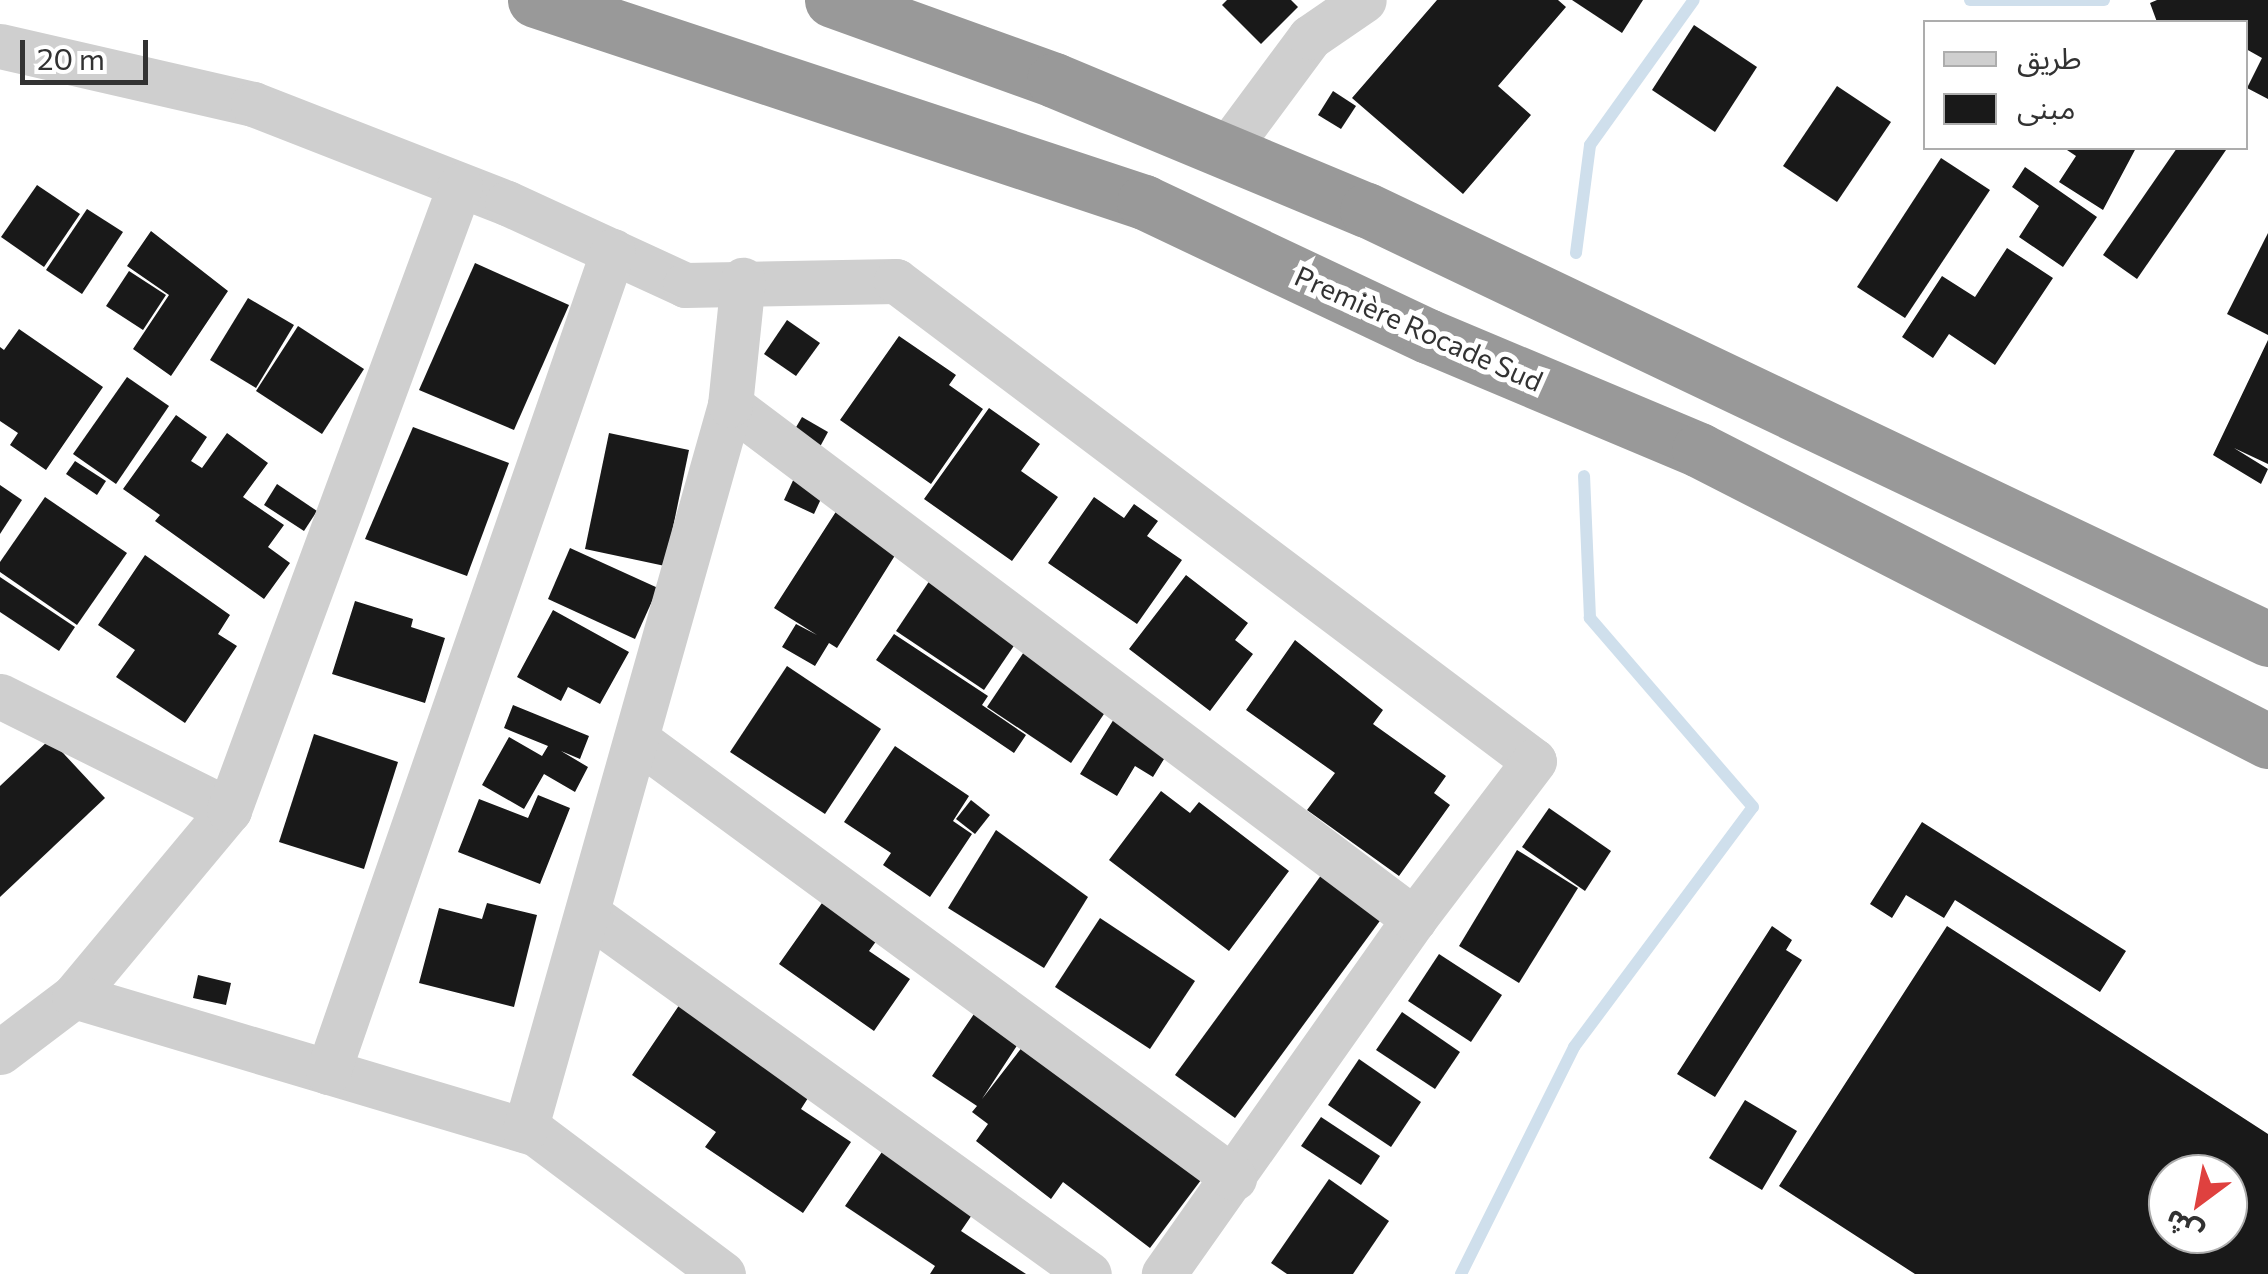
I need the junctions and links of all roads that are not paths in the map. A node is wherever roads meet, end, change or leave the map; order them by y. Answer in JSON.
{"nodes":[{"id":1,"x":535,"y":0,"type":"edge"},
{"id":2,"x":832,"y":0,"type":"edge"},
{"id":3,"x":1364,"y":0,"type":"edge"},
{"id":4,"x":0,"y":46,"type":"edge"},
{"id":5,"x":1227,"y":149,"type":"junction"},
{"id":6,"x":460,"y":185,"type":"junction"},
{"id":7,"x":613,"y":251,"type":"junction"},
{"id":8,"x":743,"y":280,"type":"junction"},
{"id":9,"x":730,"y":404,"type":"junction"},
{"id":10,"x":2268,"y":640,"type":"edge"},
{"id":11,"x":0,"y":696,"type":"edge"},
{"id":12,"x":636,"y":739,"type":"junction"},
{"id":13,"x":2268,"y":740,"type":"edge"},
{"id":14,"x":229,"y":810,"type":"junction"},
{"id":15,"x":587,"y":913,"type":"junction"},
{"id":16,"x":1414,"y":919,"type":"junction"},
{"id":17,"x":74,"y":996,"type":"junction"},
{"id":18,"x":0,"y":1052,"type":"edge"},
{"id":19,"x":328,"y":1072,"type":"junction"},
{"id":20,"x":525,"y":1130,"type":"junction"},
{"id":21,"x":1234,"y":1178,"type":"junction"},
{"id":22,"x":723,"y":1274,"type":"edge"},
{"id":23,"x":1088,"y":1274,"type":"edge"},
{"id":24,"x":1164,"y":1274,"type":"edge"}],
"edges":[{"from":1,"to":13,"type":"highway","name":"Première Rocade Sud"},
{"from":2,"to":5,"type":"highway"},
{"from":3,"to":5,"type":"street"},
{"from":4,"to":6,"type":"street"},
{"from":5,"to":10,"type":"highway"},
{"from":6,"to":7,"type":"street"},
{"from":6,"to":14,"type":"street"},
{"from":7,"to":8,"type":"street"},
{"from":7,"to":19,"type":"street"},
{"from":8,"to":9,"type":"street"},
{"from":8,"to":16,"type":"street"},
{"from":9,"to":12,"type":"street"},
{"from":9,"to":16,"type":"street"},
{"from":11,"to":14,"type":"street"},
{"from":12,"to":15,"type":"street"},
{"from":12,"to":21,"type":"street"},
{"from":14,"to":17,"type":"street"},
{"from":15,"to":20,"type":"street"},
{"from":15,"to":23,"type":"street"},
{"from":16,"to":21,"type":"street"},
{"from":17,"to":18,"type":"street"},
{"from":17,"to":19,"type":"street"},
{"from":19,"to":20,"type":"street"},
{"from":20,"to":22,"type":"street"},
{"from":21,"to":24,"type":"street"}]}
